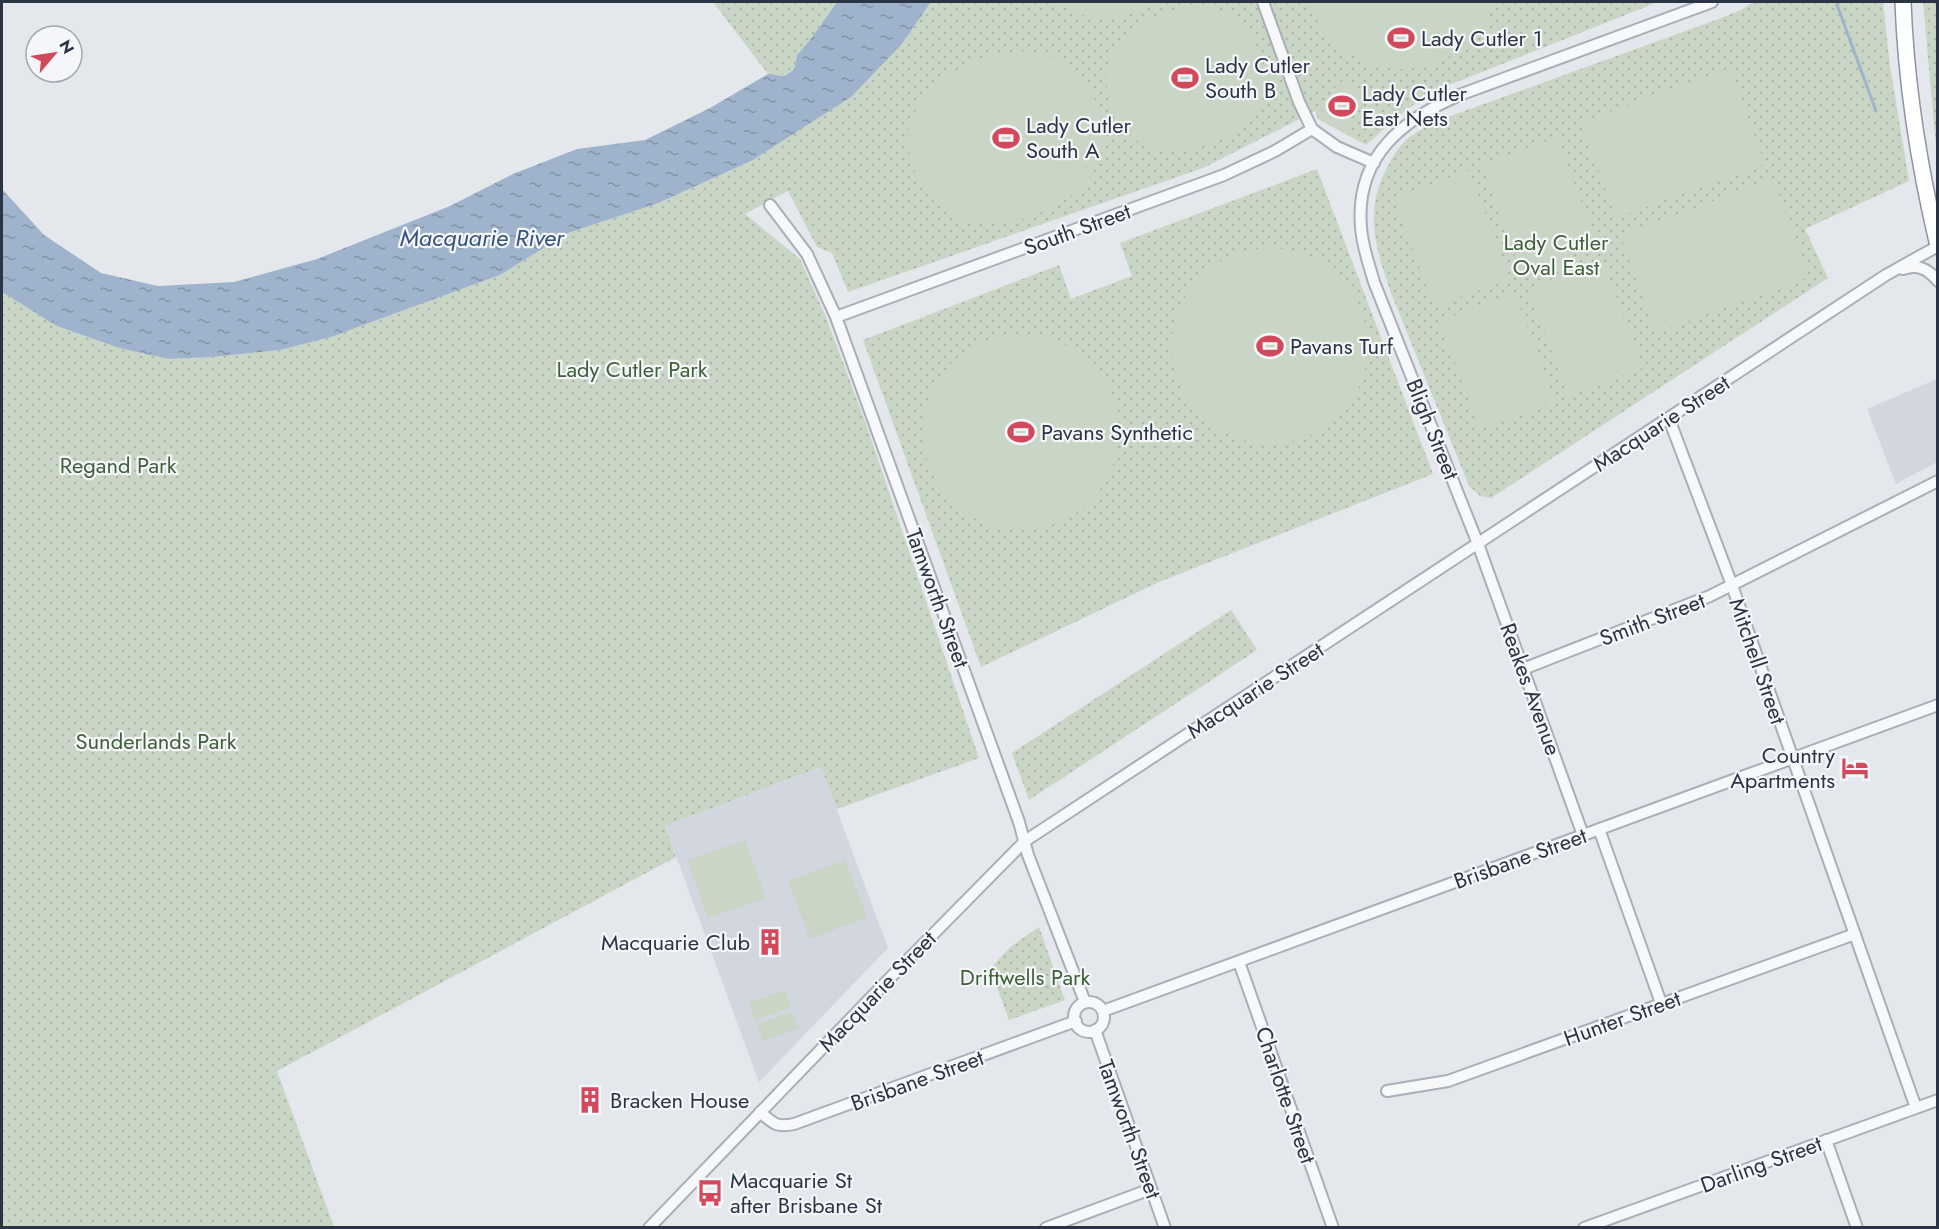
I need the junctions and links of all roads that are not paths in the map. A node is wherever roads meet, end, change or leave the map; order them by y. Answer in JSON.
{"nodes":[{"id":1,"x":1263,"y":2,"type":"edge"},
{"id":2,"x":1712,"y":2,"type":"edge"},
{"id":3,"x":1903,"y":2,"type":"edge"},
{"id":4,"x":1312,"y":129,"type":"junction"},
{"id":5,"x":1374,"y":163,"type":"junction"},
{"id":6,"x":1924,"y":182,"type":"junction"},
{"id":7,"x":770,"y":205,"type":"dead end"},
{"id":8,"x":1938,"y":208,"type":"edge"},
{"id":9,"x":1938,"y":246,"type":"edge"},
{"id":10,"x":1886,"y":275,"type":"junction"},
{"id":11,"x":1938,"y":281,"type":"edge"},
{"id":12,"x":836,"y":317,"type":"junction"},
{"id":13,"x":1669,"y":419,"type":"junction"},
{"id":14,"x":1938,"y":481,"type":"edge"},
{"id":15,"x":1478,"y":544,"type":"junction"},
{"id":16,"x":1732,"y":586,"type":"junction"},
{"id":17,"x":1523,"y":669,"type":"junction"},
{"id":18,"x":1938,"y":705,"type":"edge"},
{"id":19,"x":1792,"y":758,"type":"junction"},
{"id":20,"x":1599,"y":829,"type":"junction"},
{"id":21,"x":1583,"y":835,"type":"junction"},
{"id":22,"x":1025,"y":842,"type":"junction"},
{"id":23,"x":1855,"y":934,"type":"junction"},
{"id":24,"x":1239,"y":962,"type":"junction"},
{"id":25,"x":1085,"y":1002,"type":"junction"},
{"id":26,"x":1661,"y":1003,"type":"junction"},
{"id":27,"x":1103,"y":1011,"type":"junction"},
{"id":28,"x":1076,"y":1021,"type":"junction"},
{"id":29,"x":1095,"y":1030,"type":"junction"},
{"id":30,"x":1387,"y":1091,"type":"dead end"},
{"id":31,"x":1938,"y":1100,"type":"edge"},
{"id":32,"x":1916,"y":1108,"type":"junction"},
{"id":33,"x":760,"y":1112,"type":"junction"},
{"id":34,"x":1826,"y":1140,"type":"junction"},
{"id":35,"x":1151,"y":1189,"type":"junction"},
{"id":36,"x":649,"y":1227,"type":"edge"},
{"id":37,"x":1046,"y":1227,"type":"edge"},
{"id":38,"x":1165,"y":1227,"type":"edge"},
{"id":39,"x":1333,"y":1227,"type":"edge"},
{"id":40,"x":1584,"y":1227,"type":"edge"},
{"id":41,"x":1857,"y":1227,"type":"edge"}],
"edges":[{"from":1,"to":4,"type":"street"},
{"from":2,"to":5,"type":"street","name":"Bligh Street"},
{"from":3,"to":6,"type":"highway"},
{"from":4,"to":5,"type":"street"},
{"from":4,"to":12,"type":"street","name":"South Street"},
{"from":5,"to":15,"type":"street","name":"Bligh Street"},
{"from":6,"to":8,"type":"street"},
{"from":6,"to":9,"type":"highway"},
{"from":7,"to":12,"type":"street","name":"Tamworth Street"},
{"from":9,"to":10,"type":"street","name":"Macquarie Street"},
{"from":10,"to":11,"type":"street"},
{"from":10,"to":13,"type":"street","name":"Macquarie Street"},
{"from":12,"to":22,"type":"street","name":"Tamworth Street"},
{"from":13,"to":15,"type":"street","name":"Macquarie Street"},
{"from":13,"to":16,"type":"street","name":"Mitchell Street"},
{"from":14,"to":16,"type":"street","name":"Smith Street"},
{"from":15,"to":17,"type":"street","name":"Reakes Avenue"},
{"from":15,"to":22,"type":"street","name":"Macquarie Street"},
{"from":16,"to":17,"type":"street","name":"Smith Street"},
{"from":16,"to":19,"type":"street","name":"Mitchell Street"},
{"from":17,"to":21,"type":"street","name":"Reakes Avenue"},
{"from":18,"to":19,"type":"street","name":"Brisbane Street"},
{"from":19,"to":20,"type":"street","name":"Brisbane Street"},
{"from":19,"to":23,"type":"street","name":"Mitchell Street"},
{"from":20,"to":21,"type":"street","name":"Brisbane Street"},
{"from":20,"to":26,"type":"street"},
{"from":21,"to":24,"type":"street","name":"Brisbane Street"},
{"from":22,"to":25,"type":"street","name":"Tamworth Street"},
{"from":22,"to":33,"type":"street","name":"Macquarie Street"},
{"from":23,"to":26,"type":"street","name":"Hunter Street"},
{"from":23,"to":32,"type":"street","name":"Mitchell Street"},
{"from":24,"to":27,"type":"street","name":"Brisbane Street"},
{"from":24,"to":39,"type":"street","name":"Charlotte Street"},
{"from":25,"to":27,"type":"street"},
{"from":25,"to":28,"type":"street"},
{"from":26,"to":30,"type":"street","name":"Hunter Street"},
{"from":27,"to":29,"type":"street"},
{"from":28,"to":29,"type":"street"},
{"from":28,"to":33,"type":"street","name":"Brisbane Street"},
{"from":29,"to":35,"type":"street","name":"Tamworth Street"},
{"from":31,"to":32,"type":"street","name":"Darling Street"},
{"from":32,"to":34,"type":"street","name":"Darling Street"},
{"from":33,"to":36,"type":"street","name":"Macquarie Street"},
{"from":34,"to":40,"type":"street","name":"Darling Street"},
{"from":34,"to":41,"type":"street"},
{"from":35,"to":37,"type":"street"},
{"from":35,"to":38,"type":"street","name":"Tamworth Street"}]}
